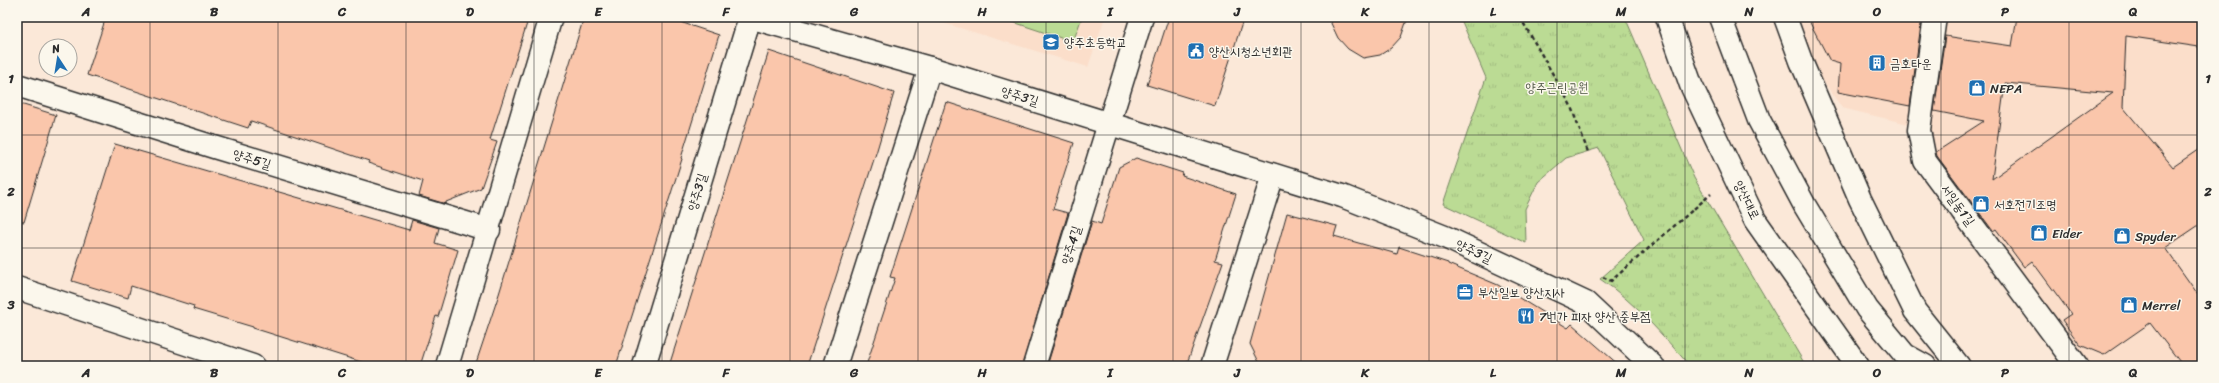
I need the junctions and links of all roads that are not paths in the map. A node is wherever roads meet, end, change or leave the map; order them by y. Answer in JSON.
{"nodes":[{"id":1,"x":551,"y":17,"type":"edge"},
{"id":2,"x":749,"y":17,"type":"edge"},
{"id":3,"x":1142,"y":17,"type":"edge"},
{"id":4,"x":1667,"y":17,"type":"edge"},
{"id":5,"x":1720,"y":17,"type":"edge"},
{"id":6,"x":1785,"y":17,"type":"edge"},
{"id":7,"x":1935,"y":17,"type":"edge"},
{"id":8,"x":930,"y":68,"type":"junction"},
{"id":9,"x":17,"y":85,"type":"edge"},
{"id":10,"x":1109,"y":124,"type":"junction"},
{"id":11,"x":1273,"y":175,"type":"junction"},
{"id":12,"x":489,"y":230,"type":"junction"},
{"id":13,"x":17,"y":288,"type":"edge"},
{"id":14,"x":1906,"y":360,"type":"edge"},
{"id":15,"x":254,"y":366,"type":"edge"},
{"id":16,"x":447,"y":366,"type":"edge"},
{"id":17,"x":644,"y":366,"type":"edge"},
{"id":18,"x":835,"y":366,"type":"edge"},
{"id":19,"x":1034,"y":366,"type":"edge"},
{"id":20,"x":1212,"y":366,"type":"edge"},
{"id":21,"x":1653,"y":366,"type":"edge"},
{"id":22,"x":1858,"y":366,"type":"edge"},
{"id":23,"x":1925,"y":366,"type":"edge"},
{"id":24,"x":1959,"y":366,"type":"edge"},
{"id":25,"x":2077,"y":366,"type":"edge"}],
"edges":[{"from":1,"to":12,"type":"street"},
{"from":2,"to":8,"type":"street","name":"양주3길"},
{"from":2,"to":17,"type":"street","name":"양주3길"},
{"from":3,"to":10,"type":"street"},
{"from":4,"to":22,"type":"street","name":"양산대로"},
{"from":5,"to":14,"type":"street"},
{"from":6,"to":24,"type":"street"},
{"from":7,"to":25,"type":"street","name":"서일동1길"},
{"from":8,"to":10,"type":"street","name":"양주3길"},
{"from":8,"to":18,"type":"street"},
{"from":9,"to":12,"type":"street","name":"양주5길"},
{"from":10,"to":11,"type":"street","name":"양주3길"},
{"from":10,"to":19,"type":"street","name":"양주4길"},
{"from":11,"to":20,"type":"street"},
{"from":11,"to":21,"type":"street","name":"양주3길"},
{"from":12,"to":16,"type":"street"},
{"from":13,"to":15,"type":"street"},
{"from":14,"to":23,"type":"street"}]}
